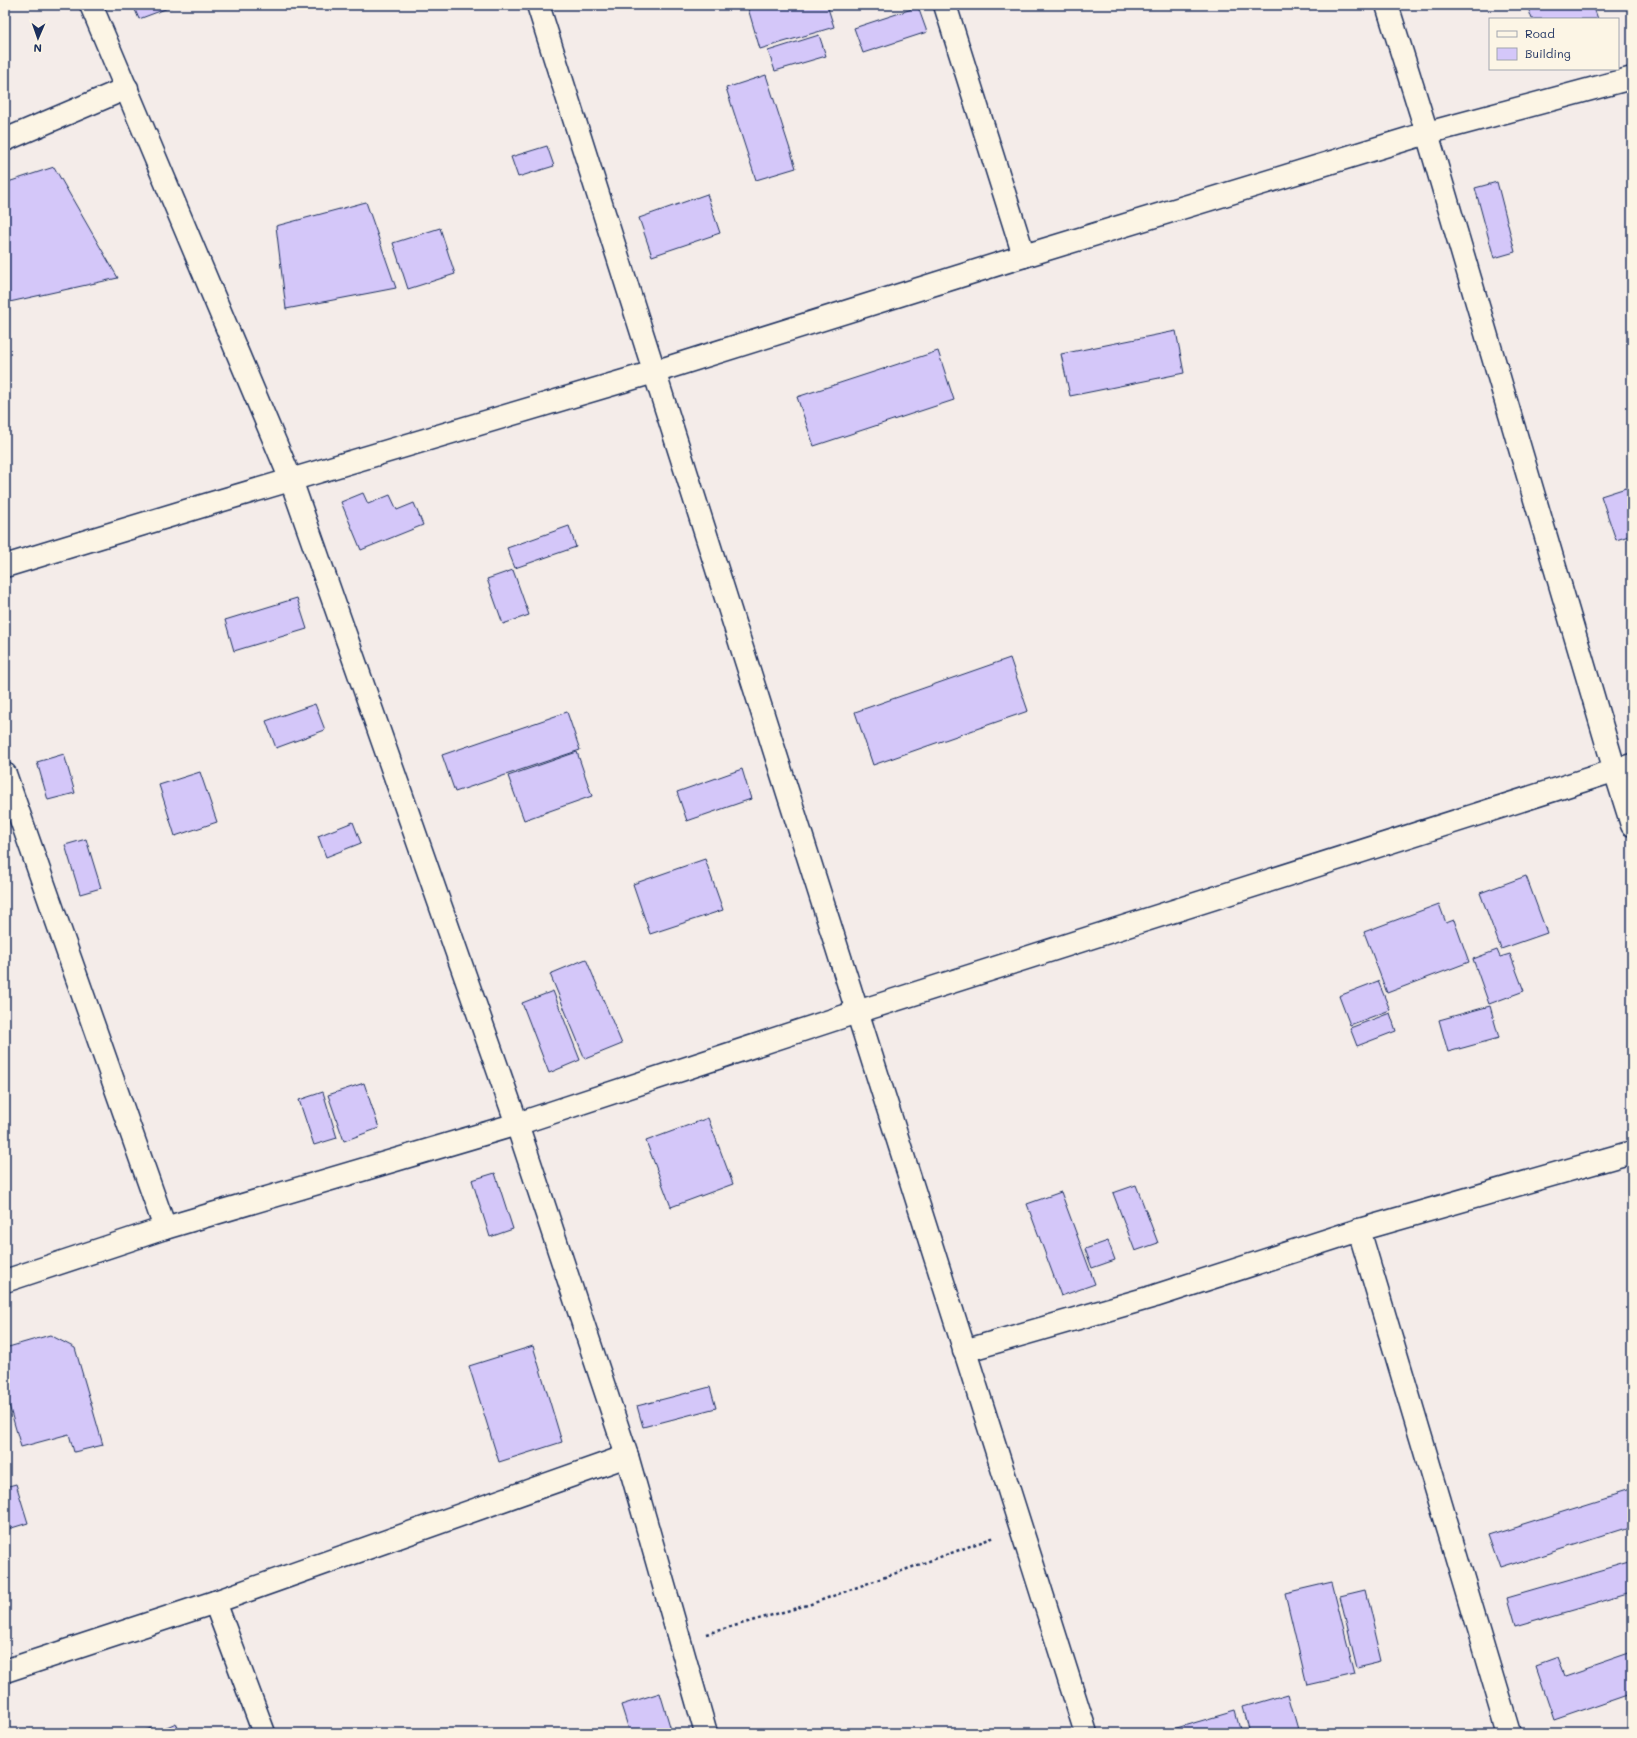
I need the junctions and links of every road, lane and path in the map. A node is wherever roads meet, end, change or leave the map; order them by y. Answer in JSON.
{"nodes":[{"id":1,"x":91,"y":5,"type":"edge"},
{"id":2,"x":538,"y":5,"type":"edge"},
{"id":3,"x":946,"y":5,"type":"edge"},
{"id":4,"x":1387,"y":5,"type":"edge"},
{"id":5,"x":1632,"y":78,"type":"edge"},
{"id":6,"x":127,"y":88,"type":"junction"},
{"id":7,"x":1427,"y":133,"type":"junction"},
{"id":8,"x":5,"y":140,"type":"edge"},
{"id":9,"x":1024,"y":256,"type":"junction"},
{"id":10,"x":654,"y":372,"type":"junction"},
{"id":11,"x":291,"y":480,"type":"junction"},
{"id":12,"x":5,"y":566,"type":"edge"},
{"id":13,"x":1623,"y":768,"type":"edge"},
{"id":14,"x":5,"y":774,"type":"edge"},
{"id":15,"x":1632,"y":825,"type":"edge"},
{"id":16,"x":857,"y":1012,"type":"junction"},
{"id":17,"x":517,"y":1124,"type":"junction"},
{"id":18,"x":1632,"y":1152,"type":"edge"},
{"id":19,"x":165,"y":1228,"type":"junction"},
{"id":20,"x":1359,"y":1230,"type":"junction"},
{"id":21,"x":5,"y":1281,"type":"edge"},
{"id":22,"x":964,"y":1351,"type":"junction"},
{"id":23,"x":627,"y":1456,"type":"junction"},
{"id":24,"x":1020,"y":1528,"type":"junction"},
{"id":25,"x":215,"y":1602,"type":"junction"},
{"id":26,"x":681,"y":1642,"type":"junction"},
{"id":27,"x":5,"y":1671,"type":"edge"},
{"id":28,"x":264,"y":1733,"type":"edge"},
{"id":29,"x":706,"y":1733,"type":"edge"},
{"id":30,"x":1086,"y":1733,"type":"edge"},
{"id":31,"x":1509,"y":1733,"type":"edge"}],
"edges":[{"from":1,"to":6,"type":"street"},
{"from":2,"to":10,"type":"street"},
{"from":3,"to":9,"type":"street"},
{"from":4,"to":7,"type":"street"},
{"from":5,"to":7,"type":"street"},
{"from":6,"to":8,"type":"street"},
{"from":6,"to":11,"type":"street"},
{"from":7,"to":9,"type":"street"},
{"from":7,"to":13,"type":"street"},
{"from":9,"to":10,"type":"street"},
{"from":10,"to":11,"type":"street"},
{"from":10,"to":16,"type":"street"},
{"from":11,"to":12,"type":"street"},
{"from":11,"to":17,"type":"street"},
{"from":13,"to":15,"type":"street"},
{"from":13,"to":16,"type":"street"},
{"from":14,"to":19,"type":"street"},
{"from":16,"to":17,"type":"street"},
{"from":16,"to":22,"type":"street"},
{"from":17,"to":19,"type":"street"},
{"from":17,"to":23,"type":"street"},
{"from":18,"to":20,"type":"street"},
{"from":19,"to":21,"type":"street"},
{"from":20,"to":22,"type":"street"},
{"from":20,"to":31,"type":"street"},
{"from":22,"to":24,"type":"street"},
{"from":23,"to":25,"type":"street"},
{"from":23,"to":26,"type":"street"},
{"from":24,"to":26,"type":"path"},
{"from":24,"to":30,"type":"street"},
{"from":25,"to":27,"type":"street"},
{"from":25,"to":28,"type":"street"},
{"from":26,"to":29,"type":"street"}]}
